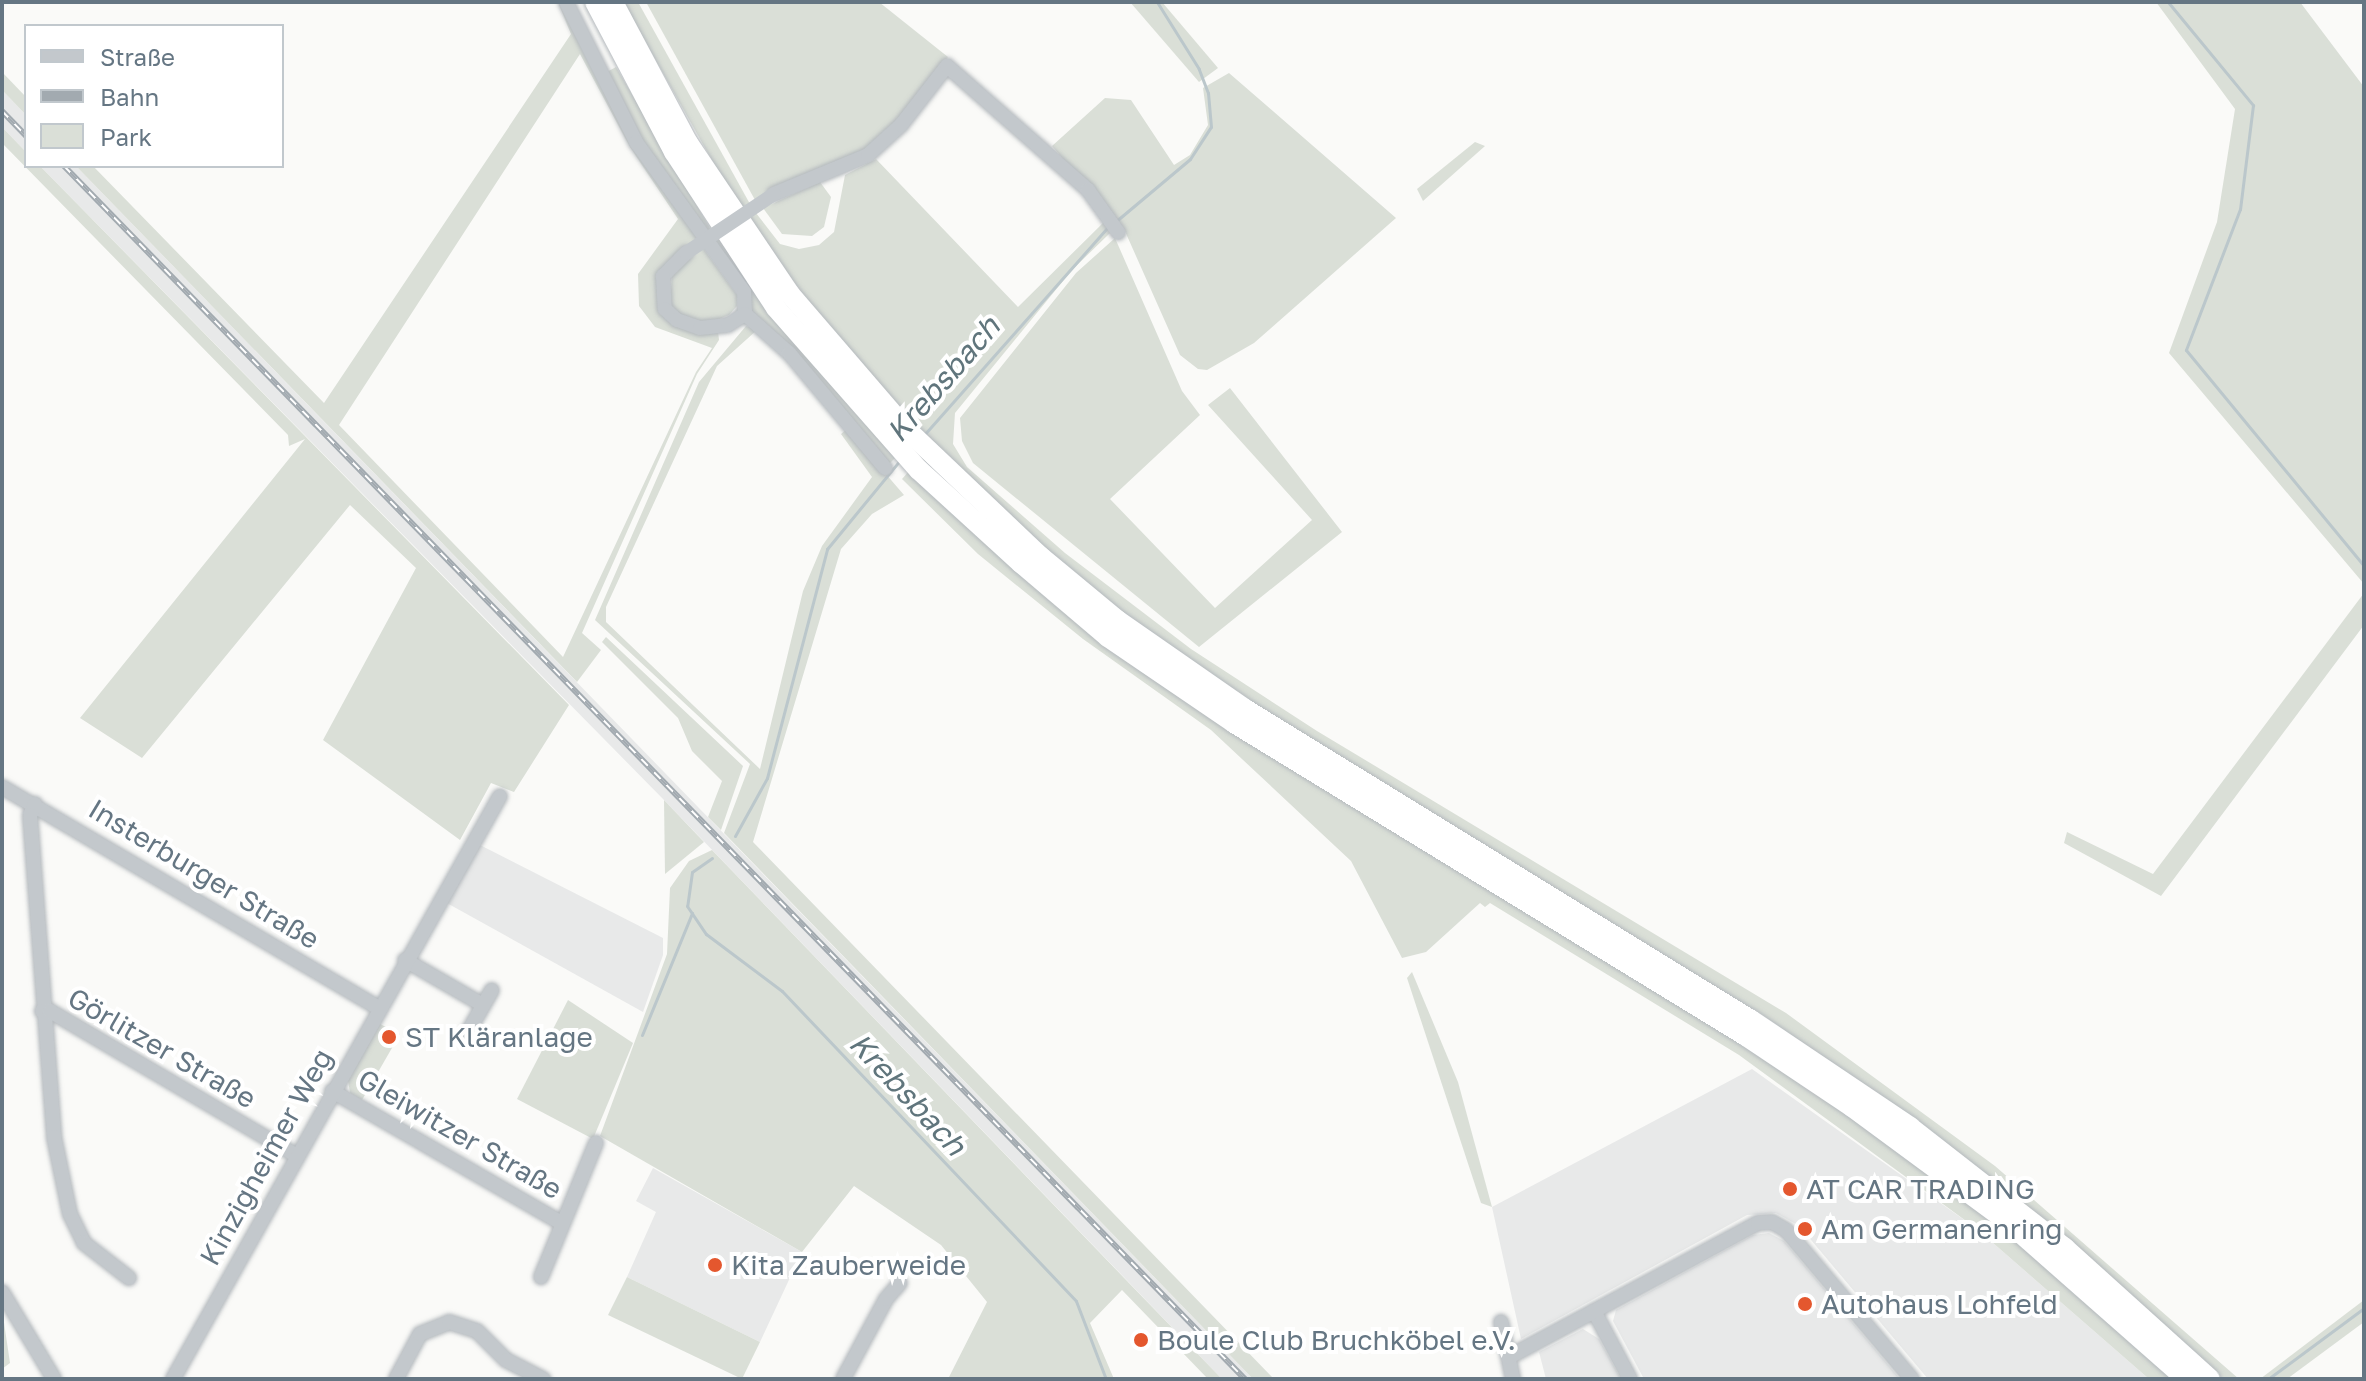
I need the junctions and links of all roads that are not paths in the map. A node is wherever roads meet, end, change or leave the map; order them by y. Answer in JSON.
{"nodes":[{"id":1,"x":566,"y":2,"type":"edge"},
{"id":2,"x":595,"y":2,"type":"edge"},
{"id":3,"x":613,"y":2,"type":"edge"},
{"id":4,"x":1118,"y":232,"type":"dead end"},
{"id":5,"x":745,"y":314,"type":"junction"},
{"id":6,"x":900,"y":436,"type":"junction"},
{"id":7,"x":926,"y":463,"type":"junction"},
{"id":8,"x":885,"y":468,"type":"dead end"},
{"id":9,"x":2,"y":787,"type":"edge"},
{"id":10,"x":500,"y":796,"type":"dead end"},
{"id":11,"x":35,"y":804,"type":"junction"},
{"id":12,"x":405,"y":960,"type":"junction"},
{"id":13,"x":492,"y":990,"type":"dead end"},
{"id":14,"x":483,"y":1005,"type":"junction"},
{"id":15,"x":378,"y":1008,"type":"junction"},
{"id":16,"x":42,"y":1011,"type":"junction"},
{"id":17,"x":468,"y":1032,"type":"dead end"},
{"id":18,"x":332,"y":1091,"type":"junction"},
{"id":19,"x":596,"y":1143,"type":"dead end"},
{"id":20,"x":297,"y":1156,"type":"junction"},
{"id":21,"x":562,"y":1223,"type":"junction"},
{"id":22,"x":541,"y":1277,"type":"dead end"},
{"id":23,"x":129,"y":1278,"type":"dead end"},
{"id":24,"x":900,"y":1283,"type":"dead end"},
{"id":25,"x":2,"y":1292,"type":"edge"},
{"id":26,"x":1594,"y":1311,"type":"junction"},
{"id":27,"x":1501,"y":1322,"type":"dead end"},
{"id":28,"x":1509,"y":1357,"type":"junction"},
{"id":29,"x":54,"y":1379,"type":"edge"},
{"id":30,"x":173,"y":1379,"type":"edge"},
{"id":31,"x":396,"y":1379,"type":"edge"},
{"id":32,"x":543,"y":1379,"type":"edge"},
{"id":33,"x":843,"y":1379,"type":"edge"},
{"id":34,"x":1513,"y":1379,"type":"edge"},
{"id":35,"x":1630,"y":1379,"type":"edge"},
{"id":36,"x":1912,"y":1379,"type":"edge"},
{"id":37,"x":2186,"y":1379,"type":"edge"},
{"id":38,"x":2210,"y":1379,"type":"edge"}],
"edges":[{"from":1,"to":5,"type":"street"},
{"from":2,"to":6,"type":"highway"},
{"from":3,"to":6,"type":"highway"},
{"from":4,"to":5,"type":"street","bridge":true},
{"from":5,"to":8,"type":"street"},
{"from":6,"to":7,"type":"highway"},
{"from":7,"to":37,"type":"highway"},
{"from":7,"to":38,"type":"highway"},
{"from":9,"to":11,"type":"street","name":"Insterburger Straße"},
{"from":10,"to":12,"type":"street","name":"Kinzigheimer Weg"},
{"from":11,"to":15,"type":"street","name":"Insterburger Straße"},
{"from":11,"to":16,"type":"street"},
{"from":12,"to":14,"type":"street"},
{"from":12,"to":15,"type":"street","name":"Kinzigheimer Weg"},
{"from":13,"to":14,"type":"street"},
{"from":14,"to":17,"type":"street"},
{"from":15,"to":18,"type":"street","name":"Kinzigheimer Weg"},
{"from":16,"to":20,"type":"street","name":"Görlitzer Straße"},
{"from":16,"to":23,"type":"street"},
{"from":18,"to":20,"type":"street","name":"Kinzigheimer Weg"},
{"from":18,"to":21,"type":"street","name":"Gleiwitzer Straße"},
{"from":19,"to":21,"type":"street","name":"Gleiwitzer Straße"},
{"from":20,"to":30,"type":"street","name":"Kinzigheimer Weg"},
{"from":21,"to":22,"type":"street","name":"Gleiwitzer Straße"},
{"from":24,"to":33,"type":"street"},
{"from":25,"to":29,"type":"street"},
{"from":26,"to":28,"type":"street"},
{"from":26,"to":35,"type":"street"},
{"from":26,"to":36,"type":"street"},
{"from":27,"to":28,"type":"street"},
{"from":28,"to":34,"type":"street"},
{"from":31,"to":32,"type":"street"}]}
